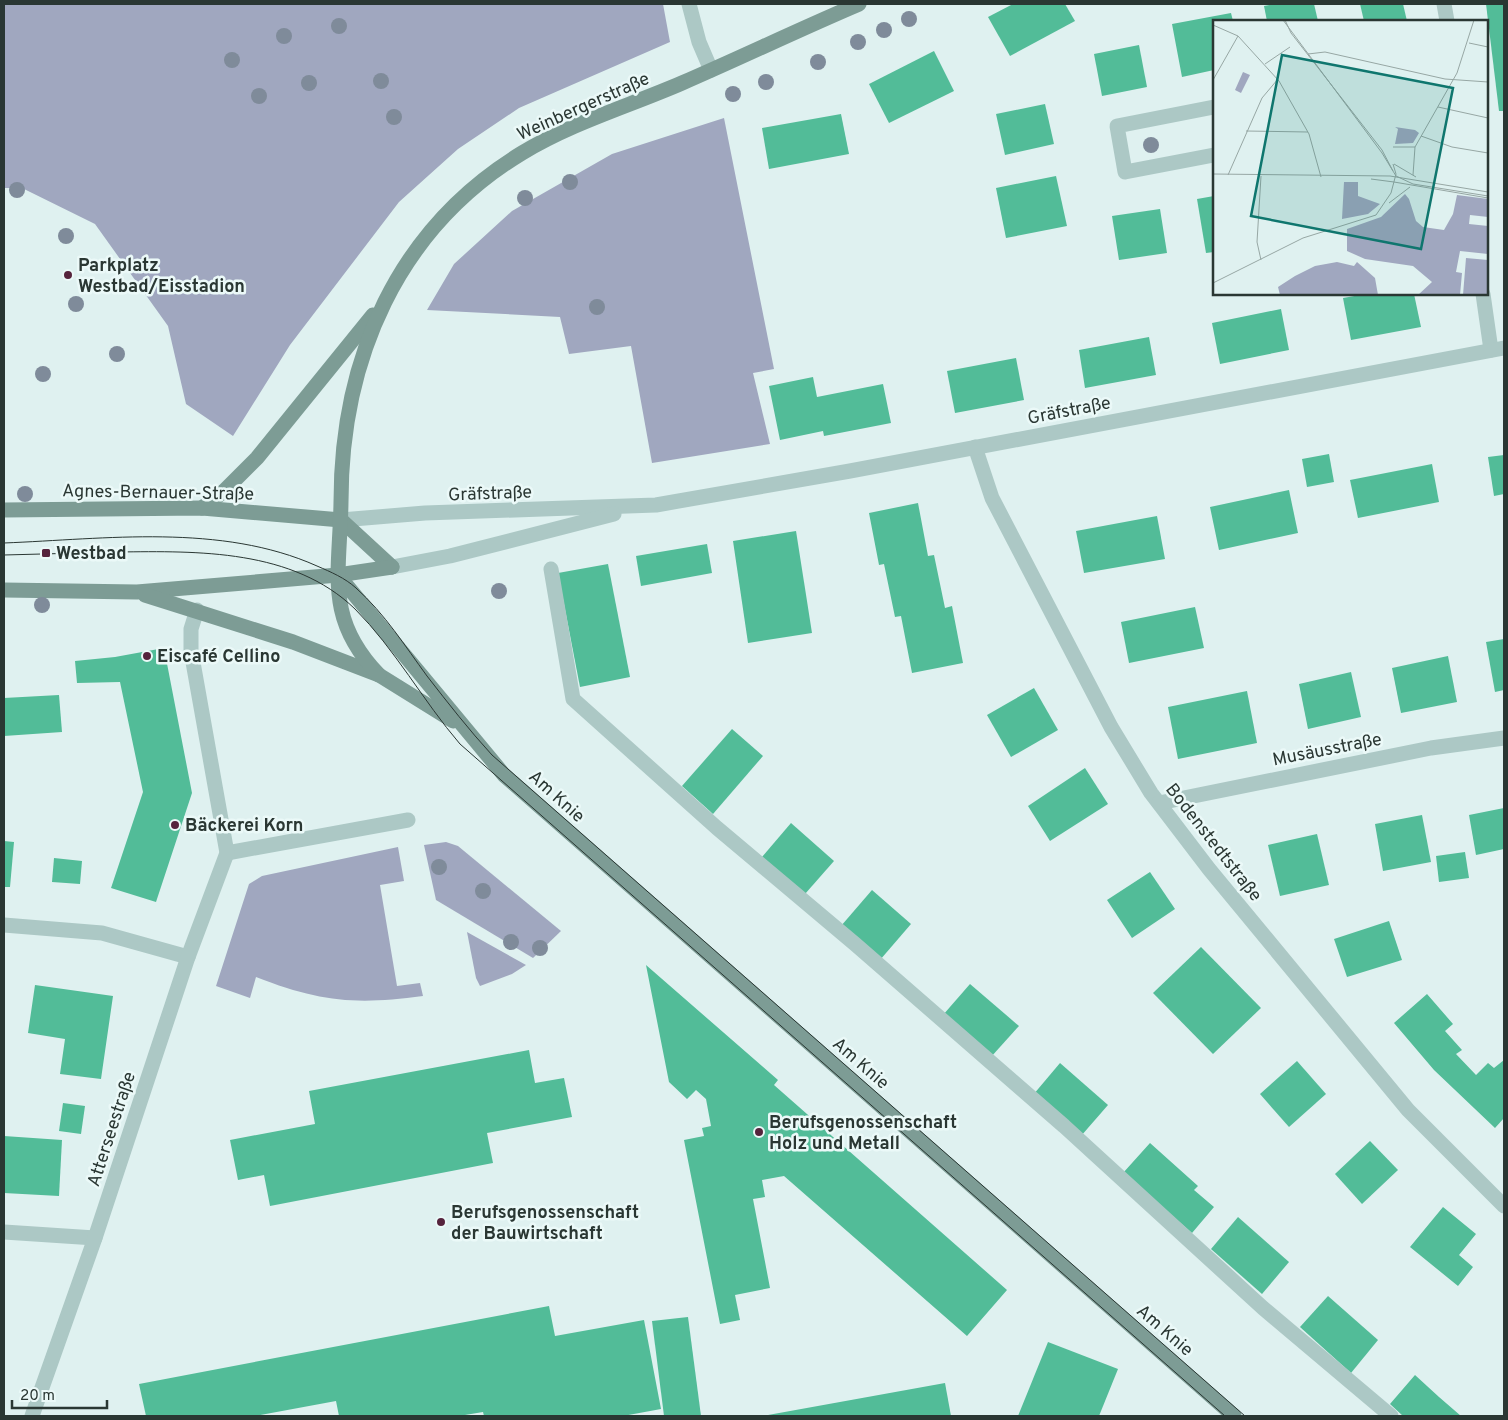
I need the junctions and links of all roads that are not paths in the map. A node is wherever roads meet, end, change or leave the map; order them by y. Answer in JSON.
{"nodes":[{"id":1,"x":689,"y":4,"type":"edge"},
{"id":2,"x":859,"y":4,"type":"edge"},
{"id":3,"x":1444,"y":4,"type":"edge"},
{"id":4,"x":1447,"y":20,"type":"edge"},
{"id":5,"x":711,"y":70,"type":"junction"},
{"id":6,"x":1213,"y":108,"type":"edge"},
{"id":7,"x":1213,"y":155,"type":"edge"},
{"id":8,"x":1483,"y":295,"type":"edge"},
{"id":9,"x":381,"y":305,"type":"junction"},
{"id":10,"x":1498,"y":349,"type":"edge"},
{"id":11,"x":975,"y":447,"type":"junction"},
{"id":12,"x":640,"y":507,"type":"junction"},
{"id":13,"x":202,"y":508,"type":"junction"},
{"id":14,"x":4,"y":510,"type":"edge"},
{"id":15,"x":341,"y":520,"type":"junction"},
{"id":16,"x":392,"y":567,"type":"junction"},
{"id":17,"x":551,"y":569,"type":"dead end"},
{"id":18,"x":338,"y":575,"type":"junction"},
{"id":19,"x":4,"y":590,"type":"edge"},
{"id":20,"x":137,"y":592,"type":"junction"},
{"id":21,"x":197,"y":610,"type":"junction"},
{"id":22,"x":379,"y":675,"type":"junction"},
{"id":23,"x":469,"y":733,"type":"junction"},
{"id":24,"x":1504,"y":738,"type":"edge"},
{"id":25,"x":1159,"y":803,"type":"junction"},
{"id":26,"x":408,"y":820,"type":"dead end"},
{"id":27,"x":227,"y":854,"type":"junction"},
{"id":28,"x":4,"y":925,"type":"edge"},
{"id":29,"x":188,"y":957,"type":"junction"},
{"id":30,"x":1504,"y":1206,"type":"edge"},
{"id":31,"x":4,"y":1232,"type":"edge"},
{"id":32,"x":95,"y":1238,"type":"junction"},
{"id":33,"x":32,"y":1416,"type":"edge"},
{"id":34,"x":1234,"y":1416,"type":"edge"},
{"id":35,"x":1391,"y":1416,"type":"edge"}],
"edges":[{"from":1,"to":5,"type":"street"},
{"from":2,"to":5,"type":"main road","name":"Weinbergerstraße"},
{"from":3,"to":4,"type":"street"},
{"from":5,"to":9,"type":"main road","name":"Weinbergerstraße"},
{"from":6,"to":7,"type":"street"},
{"from":8,"to":10,"type":"street"},
{"from":9,"to":13,"type":"main road"},
{"from":9,"to":15,"type":"main road","name":"Weinbergerstraße"},
{"from":10,"to":11,"type":"street","name":"Gräfstraße"},
{"from":11,"to":12,"type":"street","name":"Gräfstraße"},
{"from":11,"to":25,"type":"street","name":"Bodenstedtstraße"},
{"from":12,"to":15,"type":"street","name":"Gräfstraße"},
{"from":12,"to":16,"type":"street","name":"Gräfstraße"},
{"from":13,"to":14,"type":"main road","name":"Agnes-Bernauer-Straße"},
{"from":13,"to":15,"type":"main road","name":"Agnes-Bernauer-Straße"},
{"from":15,"to":16,"type":"main road"},
{"from":15,"to":18,"type":"main road","name":"Weinbergerstraße"},
{"from":16,"to":18,"type":"main road"},
{"from":17,"to":35,"type":"street"},
{"from":18,"to":20,"type":"main road"},
{"from":18,"to":22,"type":"main road","name":"Weinbergerstraße"},
{"from":18,"to":23,"type":"main road","name":"Am Knie"},
{"from":19,"to":20,"type":"main road"},
{"from":20,"to":21,"type":"main road"},
{"from":21,"to":22,"type":"main road","name":"Am Knie"},
{"from":21,"to":27,"type":"street"},
{"from":22,"to":23,"type":"main road","name":"Am Knie"},
{"from":23,"to":34,"type":"main road","name":"Am Knie"},
{"from":24,"to":25,"type":"street","name":"Musäusstraße"},
{"from":25,"to":30,"type":"street","name":"Bodenstedtstraße"},
{"from":26,"to":27,"type":"street"},
{"from":27,"to":29,"type":"street","name":"Atterseestraße"},
{"from":28,"to":29,"type":"street"},
{"from":29,"to":32,"type":"street","name":"Atterseestraße"},
{"from":31,"to":32,"type":"street"},
{"from":32,"to":33,"type":"street","name":"Atterseestraße"}]}
